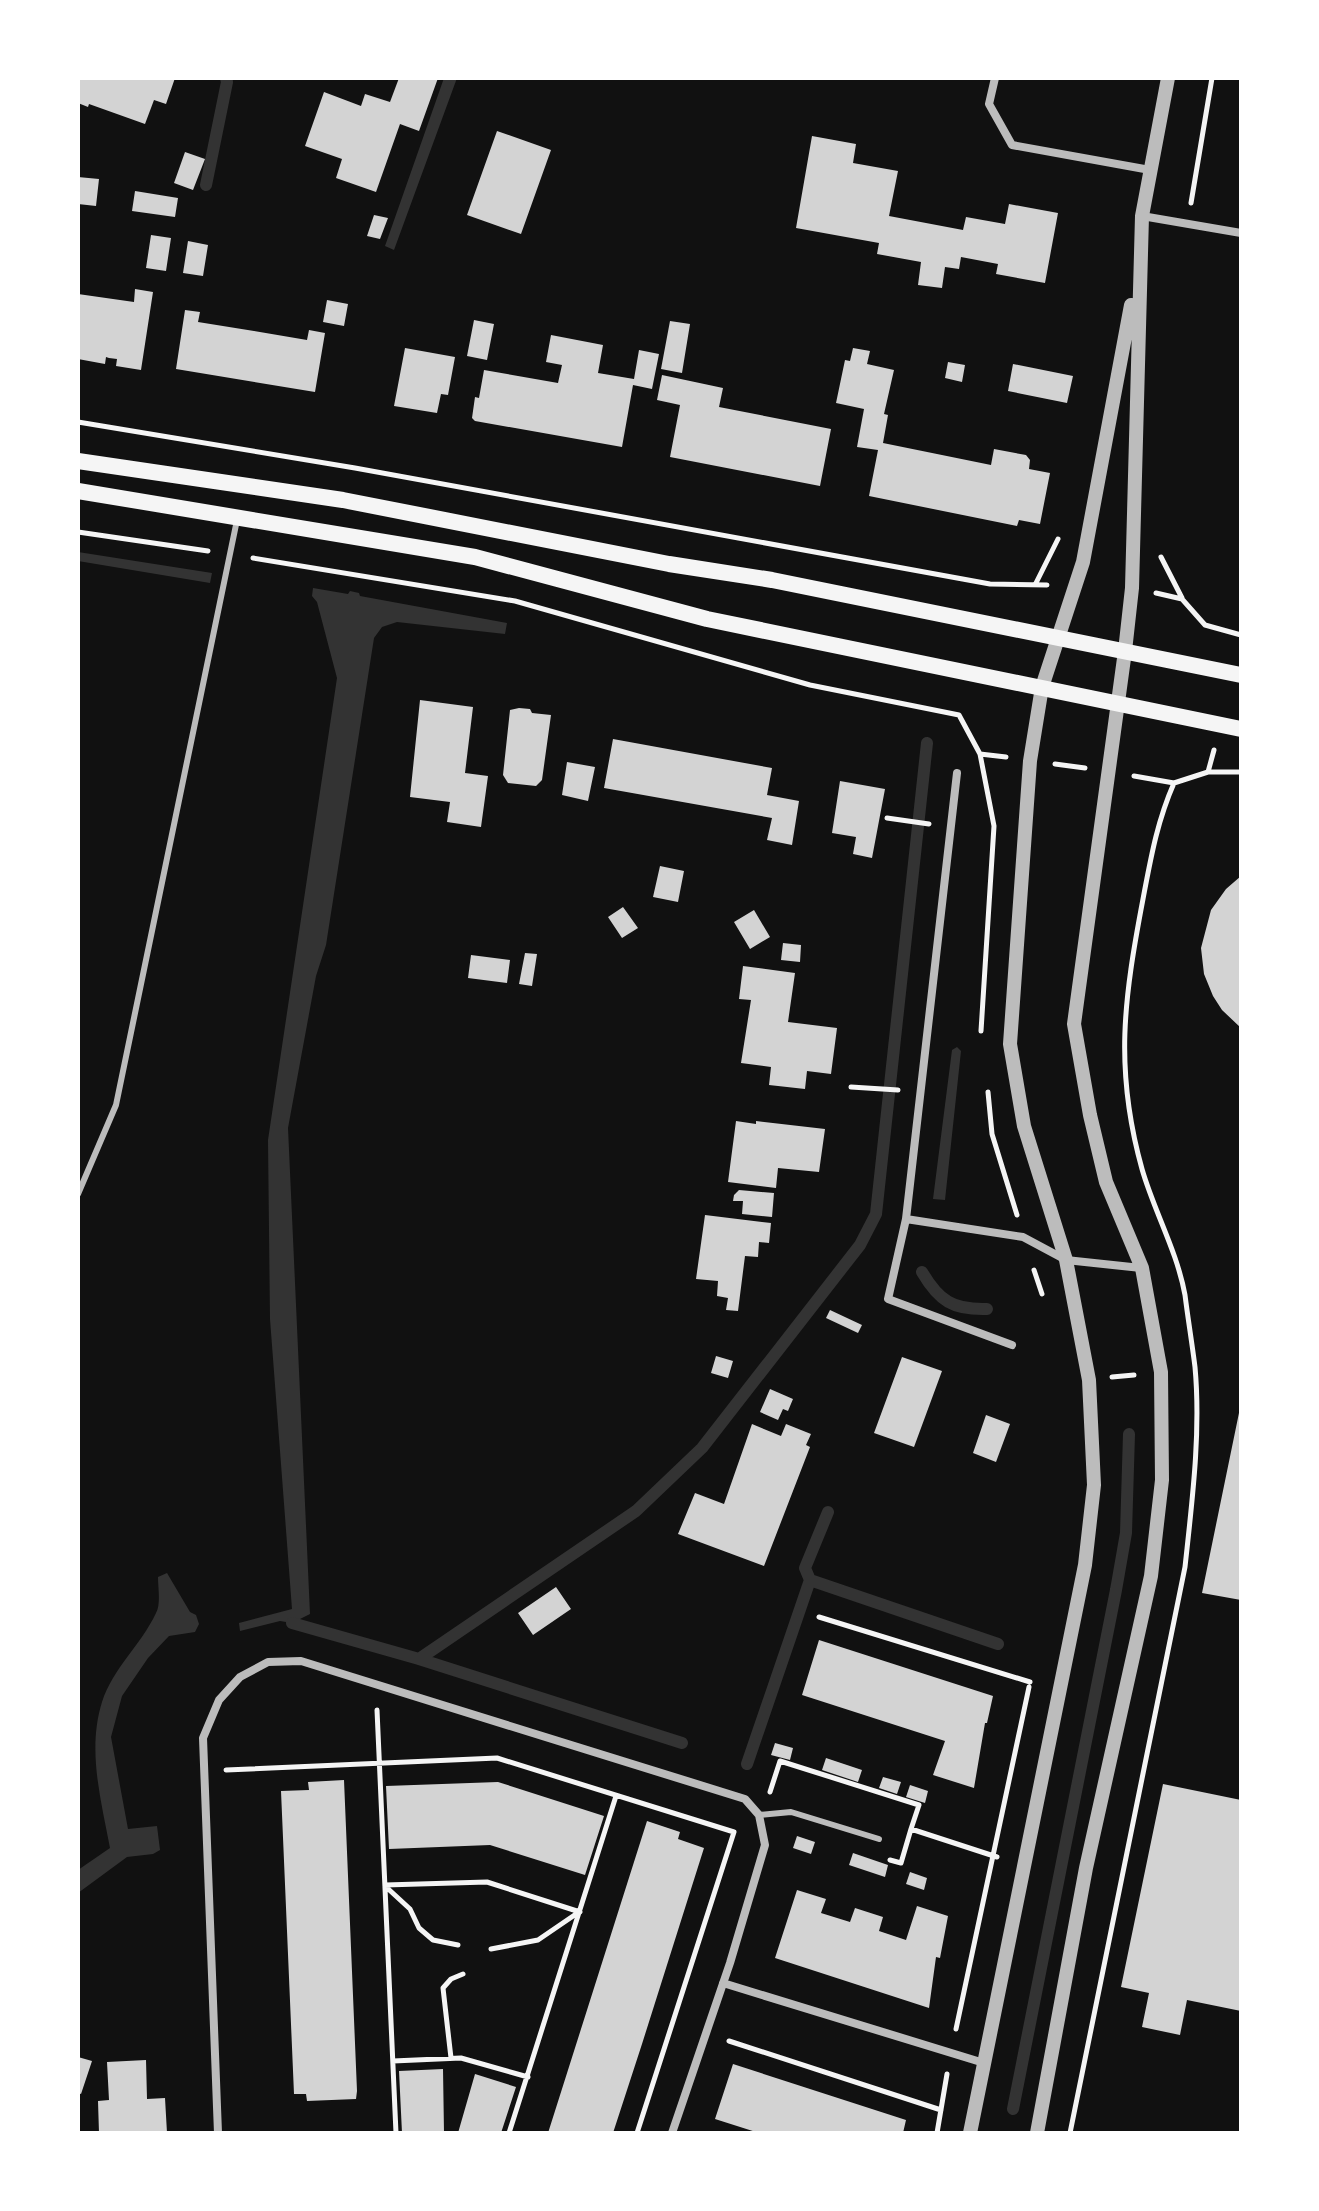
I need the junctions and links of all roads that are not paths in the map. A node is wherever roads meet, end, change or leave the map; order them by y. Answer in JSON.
{"nodes":[{"id":1,"x":995,"y":78,"type":"edge"},
{"id":2,"x":1168,"y":78,"type":"edge"},
{"id":3,"x":1150,"y":170,"type":"junction"},
{"id":4,"x":1142,"y":216,"type":"junction"},
{"id":5,"x":1241,"y":233,"type":"edge"},
{"id":6,"x":1139,"y":262,"type":"junction"},
{"id":7,"x":78,"y":461,"type":"edge"},
{"id":8,"x":78,"y":491,"type":"edge"},
{"id":9,"x":237,"y":517,"type":"junction"},
{"id":10,"x":1056,"y":639,"type":"junction"},
{"id":11,"x":1125,"y":651,"type":"junction"},
{"id":12,"x":1241,"y":675,"type":"edge"},
{"id":13,"x":1042,"y":687,"type":"junction"},
{"id":14,"x":1119,"y":702,"type":"junction"},
{"id":15,"x":1241,"y":729,"type":"edge"},
{"id":16,"x":957,"y":773,"type":"dead end"},
{"id":17,"x":78,"y":1194,"type":"edge"},
{"id":18,"x":906,"y":1219,"type":"junction"},
{"id":19,"x":1066,"y":1260,"type":"junction"},
{"id":20,"x":1142,"y":1268,"type":"junction"},
{"id":21,"x":1012,"y":1345,"type":"dead end"},
{"id":22,"x":759,"y":1815,"type":"junction"},
{"id":23,"x":879,"y":1839,"type":"road end"},
{"id":24,"x":723,"y":1983,"type":"junction"},
{"id":25,"x":984,"y":2063,"type":"junction"},
{"id":26,"x":218,"y":2133,"type":"edge"},
{"id":27,"x":672,"y":2133,"type":"edge"},
{"id":28,"x":970,"y":2133,"type":"edge"},
{"id":29,"x":1037,"y":2133,"type":"edge"}],
"edges":[{"from":1,"to":3,"type":"street"},
{"from":2,"to":3,"type":"street"},
{"from":3,"to":4,"type":"street"},
{"from":4,"to":5,"type":"street"},
{"from":4,"to":6,"type":"street"},
{"from":6,"to":10,"type":"street"},
{"from":6,"to":11,"type":"street"},
{"from":7,"to":10,"type":"main road"},
{"from":8,"to":9,"type":"main road"},
{"from":9,"to":13,"type":"main road"},
{"from":9,"to":17,"type":"lane"},
{"from":10,"to":11,"type":"main road"},
{"from":10,"to":13,"type":"street"},
{"from":11,"to":12,"type":"main road"},
{"from":11,"to":14,"type":"street"},
{"from":13,"to":14,"type":"main road"},
{"from":13,"to":19,"type":"street"},
{"from":14,"to":15,"type":"main road"},
{"from":14,"to":20,"type":"street"},
{"from":16,"to":18,"type":"street"},
{"from":18,"to":19,"type":"street"},
{"from":18,"to":21,"type":"street"},
{"from":19,"to":20,"type":"street"},
{"from":19,"to":25,"type":"street"},
{"from":20,"to":29,"type":"street"},
{"from":22,"to":23,"type":"lane"},
{"from":22,"to":24,"type":"street"},
{"from":22,"to":26,"type":"street"},
{"from":24,"to":25,"type":"street"},
{"from":24,"to":27,"type":"street"},
{"from":25,"to":28,"type":"street"}]}
